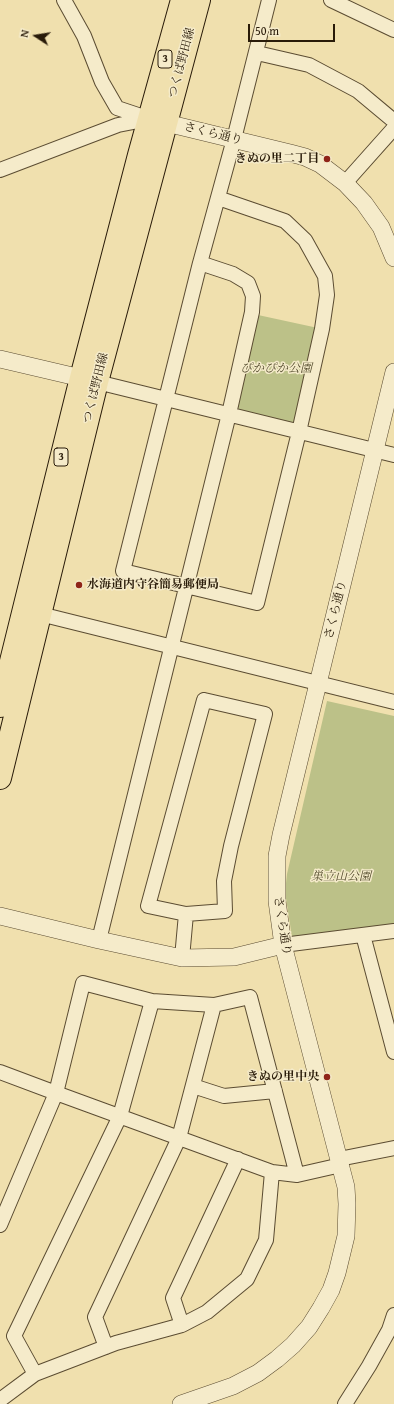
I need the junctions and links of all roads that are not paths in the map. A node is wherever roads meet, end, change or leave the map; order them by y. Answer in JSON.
{"nodes":[{"id":1,"x":64,"y":0,"type":"edge"},
{"id":2,"x":182,"y":0,"type":"edge"},
{"id":3,"x":198,"y":0,"type":"edge"},
{"id":4,"x":270,"y":0,"type":"edge"},
{"id":5,"x":331,"y":0,"type":"edge"},
{"id":6,"x":394,"y":30,"type":"edge"},
{"id":7,"x":257,"y":53,"type":"junction"},
{"id":8,"x":157,"y":121,"type":"junction"},
{"id":9,"x":394,"y":121,"type":"edge"},
{"id":10,"x":394,"y":128,"type":"edge"},
{"id":11,"x":234,"y":139,"type":"junction"},
{"id":12,"x":0,"y":170,"type":"edge"},
{"id":13,"x":345,"y":182,"type":"junction"},
{"id":14,"x":218,"y":198,"type":"junction"},
{"id":15,"x":394,"y":258,"type":"edge"},
{"id":16,"x":200,"y":263,"type":"junction"},
{"id":17,"x":0,"y":359,"type":"edge"},
{"id":18,"x":394,"y":372,"type":"edge"},
{"id":19,"x":89,"y":380,"type":"junction"},
{"id":20,"x":166,"y":398,"type":"junction"},
{"id":21,"x":229,"y":414,"type":"junction"},
{"id":22,"x":299,"y":432,"type":"junction"},
{"id":23,"x":375,"y":450,"type":"junction"},
{"id":24,"x":394,"y":455,"type":"edge"},
{"id":25,"x":187,"y":587,"type":"junction"},
{"id":26,"x":40,"y":614,"type":"junction"},
{"id":27,"x":172,"y":648,"type":"junction"},
{"id":28,"x":318,"y":683,"type":"junction"},
{"id":29,"x":393,"y":698,"type":"edge"},
{"id":30,"x":0,"y":706,"type":"edge"},
{"id":31,"x":0,"y":778,"type":"edge"},
{"id":32,"x":186,"y":914,"type":"junction"},
{"id":33,"x":0,"y":916,"type":"edge"},
{"id":34,"x":394,"y":931,"type":"edge"},
{"id":35,"x":363,"y":935,"type":"junction"},
{"id":36,"x":99,"y":940,"type":"junction"},
{"id":37,"x":283,"y":945,"type":"junction"},
{"id":38,"x":182,"y":958,"type":"junction"},
{"id":39,"x":152,"y":1001,"type":"junction"},
{"id":40,"x":214,"y":1006,"type":"junction"},
{"id":41,"x":394,"y":1052,"type":"edge"},
{"id":42,"x":0,"y":1072,"type":"edge"},
{"id":43,"x":193,"y":1086,"type":"junction"},
{"id":44,"x":275,"y":1092,"type":"junction"},
{"id":45,"x":56,"y":1093,"type":"junction"},
{"id":46,"x":120,"y":1116,"type":"junction"},
{"id":47,"x":179,"y":1138,"type":"junction"},
{"id":48,"x":394,"y":1148,"type":"edge"},
{"id":49,"x":238,"y":1159,"type":"junction"},
{"id":50,"x":340,"y":1162,"type":"junction"},
{"id":51,"x":272,"y":1172,"type":"junction"},
{"id":52,"x":297,"y":1175,"type":"junction"},
{"id":53,"x":0,"y":1225,"type":"edge"},
{"id":54,"x":394,"y":1315,"type":"edge"},
{"id":55,"x":182,"y":1325,"type":"junction"},
{"id":56,"x":106,"y":1347,"type":"junction"},
{"id":57,"x":35,"y":1374,"type":"junction"},
{"id":58,"x":0,"y":1400,"type":"edge"},
{"id":59,"x":207,"y":1400,"type":"edge"},
{"id":60,"x":182,"y":1404,"type":"edge"},
{"id":61,"x":345,"y":1404,"type":"edge"}],
"edges":[{"from":1,"to":8,"type":"street"},
{"from":2,"to":8,"type":"main road","name":"つくば野田線","number":"3"},
{"from":3,"to":8,"type":"main road","name":"つくば野田線","number":"3"},
{"from":4,"to":7,"type":"street"},
{"from":5,"to":6,"type":"street"},
{"from":7,"to":9,"type":"street"},
{"from":7,"to":11,"type":"street"},
{"from":8,"to":11,"type":"street","name":"さくら通り"},
{"from":8,"to":12,"type":"street"},
{"from":8,"to":19,"type":"main road","name":"つくば野田線","number":"3"},
{"from":10,"to":13,"type":"street"},
{"from":11,"to":13,"type":"street","name":"さくら通り"},
{"from":11,"to":14,"type":"street"},
{"from":13,"to":15,"type":"street","name":"さくら通り"},
{"from":14,"to":16,"type":"street"},
{"from":14,"to":22,"type":"street"},
{"from":16,"to":20,"type":"street"},
{"from":16,"to":21,"type":"street"},
{"from":17,"to":19,"type":"street"},
{"from":18,"to":23,"type":"street","name":"さくら通り"},
{"from":19,"to":20,"type":"street"},
{"from":19,"to":26,"type":"main road","name":"つくば野田線","number":"3"},
{"from":19,"to":30,"type":"main road","name":"つくば野田線","number":"3"},
{"from":20,"to":21,"type":"street"},
{"from":20,"to":25,"type":"street"},
{"from":21,"to":22,"type":"street"},
{"from":21,"to":25,"type":"street"},
{"from":22,"to":23,"type":"street"},
{"from":22,"to":25,"type":"street"},
{"from":23,"to":24,"type":"street"},
{"from":23,"to":28,"type":"street","name":"さくら通り"},
{"from":25,"to":27,"type":"street"},
{"from":26,"to":27,"type":"street"},
{"from":26,"to":31,"type":"main road","name":"つくば野田線","number":"3"},
{"from":27,"to":28,"type":"street"},
{"from":27,"to":36,"type":"street"},
{"from":28,"to":29,"type":"street"},
{"from":28,"to":37,"type":"street","name":"さくら通り"},
{"from":32,"to":32,"type":"street"},
{"from":32,"to":38,"type":"street"},
{"from":33,"to":36,"type":"street"},
{"from":34,"to":35,"type":"street"},
{"from":35,"to":37,"type":"street"},
{"from":35,"to":41,"type":"street"},
{"from":36,"to":38,"type":"street"},
{"from":37,"to":38,"type":"street"},
{"from":37,"to":50,"type":"street","name":"さくら通り"},
{"from":39,"to":40,"type":"street"},
{"from":39,"to":45,"type":"street"},
{"from":39,"to":46,"type":"street"},
{"from":40,"to":43,"type":"street"},
{"from":40,"to":44,"type":"street"},
{"from":42,"to":45,"type":"street"},
{"from":43,"to":44,"type":"street"},
{"from":43,"to":47,"type":"street"},
{"from":44,"to":52,"type":"street"},
{"from":45,"to":46,"type":"street"},
{"from":45,"to":53,"type":"street"},
{"from":46,"to":47,"type":"street"},
{"from":46,"to":57,"type":"street"},
{"from":47,"to":49,"type":"street"},
{"from":47,"to":56,"type":"street"},
{"from":48,"to":50,"type":"street"},
{"from":49,"to":51,"type":"street"},
{"from":49,"to":55,"type":"street"},
{"from":50,"to":52,"type":"street"},
{"from":50,"to":59,"type":"street","name":"さくら通り"},
{"from":51,"to":52,"type":"street"},
{"from":51,"to":55,"type":"street"},
{"from":54,"to":61,"type":"street"},
{"from":55,"to":56,"type":"street"},
{"from":56,"to":57,"type":"street"},
{"from":57,"to":58,"type":"street"},
{"from":59,"to":60,"type":"street","name":"さくら通り"}]}
